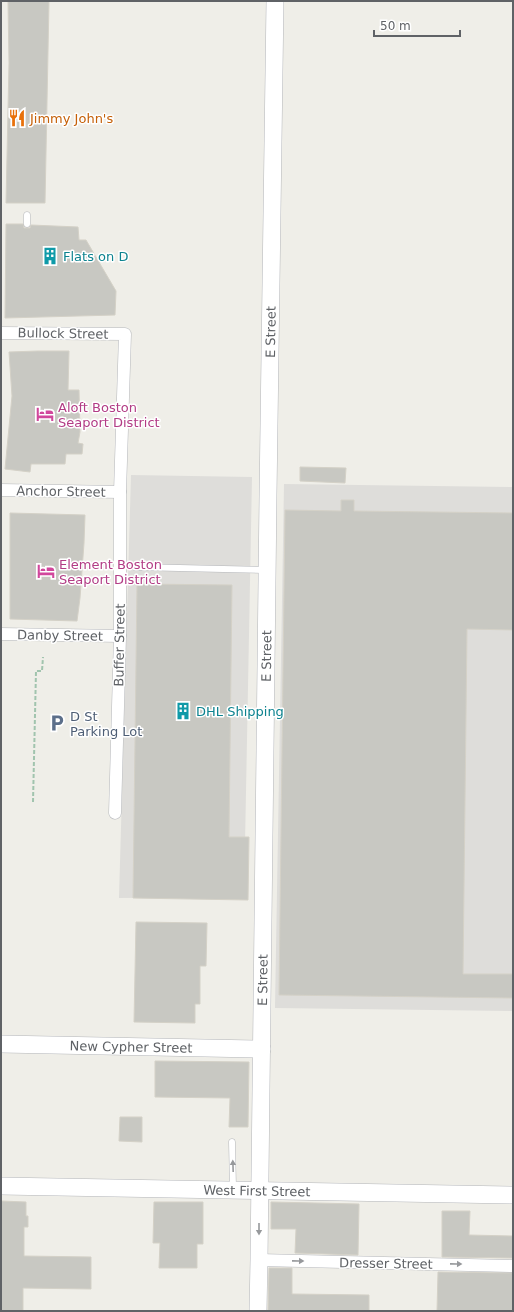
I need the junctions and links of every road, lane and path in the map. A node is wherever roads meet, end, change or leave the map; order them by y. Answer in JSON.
{"nodes":[{"id":1,"x":275,"y":1,"type":"edge"},
{"id":2,"x":28,"y":215,"type":"dead end"},
{"id":3,"x":27,"y":224,"type":"dead end"},
{"id":4,"x":1,"y":333,"type":"edge"},
{"id":5,"x":126,"y":334,"type":"joint"},
{"id":6,"x":1,"y":490,"type":"edge"},
{"id":7,"x":120,"y":492,"type":"junction"},
{"id":8,"x":135,"y":567,"type":"dead end"},
{"id":9,"x":267,"y":570,"type":"junction"},
{"id":10,"x":1,"y":634,"type":"edge"},
{"id":11,"x":120,"y":636,"type":"junction"},
{"id":12,"x":43,"y":657,"type":"dead end"},
{"id":13,"x":34,"y":802,"type":"dead end"},
{"id":14,"x":115,"y":813,"type":"dead end"},
{"id":15,"x":1,"y":1044,"type":"edge"},
{"id":16,"x":262,"y":1049,"type":"junction"},
{"id":17,"x":232,"y":1142,"type":"dead end"},
{"id":18,"x":1,"y":1186,"type":"edge"},
{"id":19,"x":233,"y":1190,"type":"junction"},
{"id":20,"x":259,"y":1190,"type":"junction"},
{"id":21,"x":513,"y":1195,"type":"edge"},
{"id":22,"x":259,"y":1260,"type":"junction"},
{"id":23,"x":513,"y":1266,"type":"edge"},
{"id":24,"x":258,"y":1311,"type":"edge"}],
"edges":[{"from":1,"to":9,"type":"street","name":"E Street"},
{"from":2,"to":3,"type":"lane"},
{"from":4,"to":5,"type":"street","name":"Bullock Street"},
{"from":5,"to":7,"type":"street","name":"Buffer Street"},
{"from":6,"to":7,"type":"street","name":"Anchor Street"},
{"from":7,"to":11,"type":"street","name":"Buffer Street"},
{"from":8,"to":9,"type":"lane"},
{"from":9,"to":16,"type":"street","name":"E Street"},
{"from":10,"to":11,"type":"street","name":"Danby Street"},
{"from":11,"to":14,"type":"street","name":"Buffer Street"},
{"from":12,"to":13,"type":"path"},
{"from":15,"to":16,"type":"street","name":"New Cypher Street"},
{"from":16,"to":20,"type":"street","name":"E Street"},
{"from":19,"to":17,"type":"lane","one_way":true},
{"from":18,"to":19,"type":"street","name":"West First Street"},
{"from":19,"to":20,"type":"street","name":"West First Street"},
{"from":20,"to":21,"type":"street","name":"West First Street"},
{"from":20,"to":22,"type":"street","name":"E Street","one_way":true},
{"from":22,"to":23,"type":"street","name":"Dresser Street","one_way":true},
{"from":22,"to":24,"type":"street","name":"E Street"}]}
